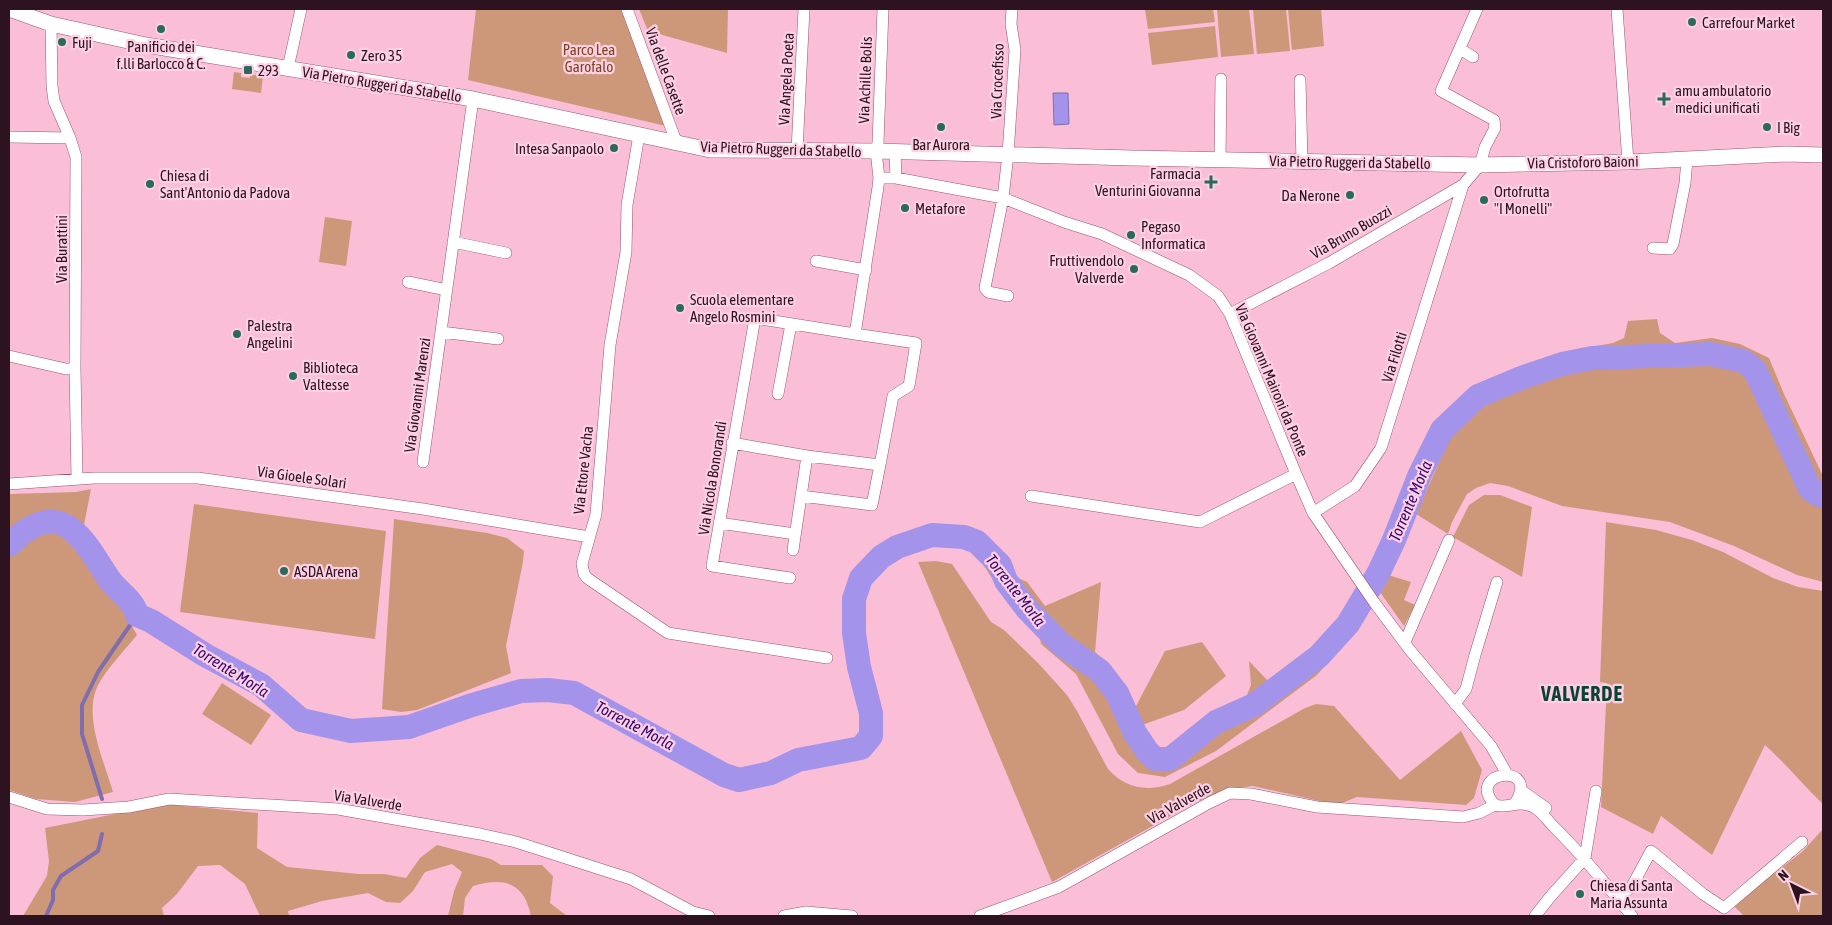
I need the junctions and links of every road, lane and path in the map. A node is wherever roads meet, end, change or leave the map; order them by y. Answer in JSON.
{"nodes":[{"id":1,"x":9,"y":9,"type":"edge"},
{"id":2,"x":300,"y":9,"type":"edge"},
{"id":3,"x":628,"y":9,"type":"edge"},
{"id":4,"x":804,"y":9,"type":"edge"},
{"id":5,"x":883,"y":9,"type":"edge"},
{"id":6,"x":1012,"y":9,"type":"edge"},
{"id":7,"x":1478,"y":9,"type":"edge"},
{"id":8,"x":1617,"y":9,"type":"edge"},
{"id":9,"x":51,"y":24,"type":"junction"},
{"id":10,"x":1460,"y":49,"type":"junction"},
{"id":11,"x":1473,"y":57,"type":"dead end"},
{"id":12,"x":288,"y":68,"type":"junction"},
{"id":13,"x":1221,"y":79,"type":"dead end"},
{"id":14,"x":1300,"y":80,"type":"dead end"},
{"id":15,"x":473,"y":99,"type":"junction"},
{"id":16,"x":639,"y":135,"type":"junction"},
{"id":17,"x":9,"y":137,"type":"edge"},
{"id":18,"x":70,"y":138,"type":"junction"},
{"id":19,"x":677,"y":144,"type":"junction"},
{"id":20,"x":797,"y":150,"type":"junction"},
{"id":21,"x":876,"y":151,"type":"junction"},
{"id":22,"x":895,"y":152,"type":"junction"},
{"id":23,"x":1008,"y":154,"type":"junction"},
{"id":24,"x":1823,"y":156,"type":"edge"},
{"id":25,"x":1687,"y":159,"type":"junction"},
{"id":26,"x":1220,"y":160,"type":"junction"},
{"id":27,"x":1302,"y":162,"type":"junction"},
{"id":28,"x":1628,"y":162,"type":"junction"},
{"id":29,"x":1480,"y":165,"type":"junction"},
{"id":30,"x":879,"y":178,"type":"junction"},
{"id":31,"x":896,"y":178,"type":"junction"},
{"id":32,"x":1463,"y":185,"type":"junction"},
{"id":33,"x":1003,"y":198,"type":"junction"},
{"id":34,"x":453,"y":242,"type":"junction"},
{"id":35,"x":1654,"y":248,"type":"dead end"},
{"id":36,"x":506,"y":253,"type":"dead end"},
{"id":37,"x":816,"y":261,"type":"dead end"},
{"id":38,"x":866,"y":270,"type":"junction"},
{"id":39,"x":408,"y":282,"type":"dead end"},
{"id":40,"x":447,"y":290,"type":"junction"},
{"id":41,"x":1008,"y":296,"type":"dead end"},
{"id":42,"x":1230,"y":314,"type":"junction"},
{"id":43,"x":791,"y":324,"type":"junction"},
{"id":44,"x":441,"y":332,"type":"junction"},
{"id":45,"x":855,"y":334,"type":"junction"},
{"id":46,"x":498,"y":339,"type":"dead end"},
{"id":47,"x":9,"y":356,"type":"edge"},
{"id":48,"x":75,"y":368,"type":"junction"},
{"id":49,"x":778,"y":394,"type":"dead end"},
{"id":50,"x":732,"y":442,"type":"junction"},
{"id":51,"x":807,"y":456,"type":"junction"},
{"id":52,"x":424,"y":462,"type":"dead end"},
{"id":53,"x":880,"y":465,"type":"junction"},
{"id":54,"x":1296,"y":474,"type":"junction"},
{"id":55,"x":77,"y":479,"type":"junction"},
{"id":56,"x":9,"y":484,"type":"edge"},
{"id":57,"x":801,"y":496,"type":"junction"},
{"id":58,"x":1031,"y":496,"type":"dead end"},
{"id":59,"x":1314,"y":512,"type":"junction"},
{"id":60,"x":719,"y":523,"type":"junction"},
{"id":61,"x":795,"y":534,"type":"junction"},
{"id":62,"x":589,"y":537,"type":"junction"},
{"id":63,"x":1449,"y":540,"type":"dead end"},
{"id":64,"x":793,"y":550,"type":"dead end"},
{"id":65,"x":790,"y":578,"type":"dead end"},
{"id":66,"x":1498,"y":582,"type":"dead end"},
{"id":67,"x":1405,"y":642,"type":"junction"},
{"id":68,"x":827,"y":658,"type":"dead end"},
{"id":69,"x":1455,"y":704,"type":"junction"},
{"id":70,"x":1491,"y":746,"type":"junction"},
{"id":71,"x":1507,"y":774,"type":"junction"},
{"id":72,"x":1493,"y":778,"type":"junction"},
{"id":73,"x":1520,"y":790,"type":"junction"},
{"id":74,"x":1596,"y":791,"type":"dead end"},
{"id":75,"x":1488,"y":795,"type":"junction"},
{"id":76,"x":9,"y":797,"type":"edge"},
{"id":77,"x":1515,"y":803,"type":"junction"},
{"id":78,"x":1495,"y":805,"type":"junction"},
{"id":79,"x":1469,"y":816,"type":"junction"},
{"id":80,"x":1569,"y":840,"type":"junction"},
{"id":81,"x":1802,"y":842,"type":"dead end"},
{"id":82,"x":1585,"y":858,"type":"junction"},
{"id":83,"x":1617,"y":899,"type":"junction"},
{"id":84,"x":709,"y":916,"type":"edge"},
{"id":85,"x":784,"y":916,"type":"edge"},
{"id":86,"x":852,"y":916,"type":"edge"},
{"id":87,"x":980,"y":916,"type":"edge"},
{"id":88,"x":1535,"y":916,"type":"edge"},
{"id":89,"x":1632,"y":916,"type":"edge"}],
"edges":[{"from":1,"to":9,"type":"street","name":"Via Pietro Ruggeri da Stabello"},
{"from":2,"to":12,"type":"street","name":"Via Pietro Ruggeri da Stabello"},
{"from":3,"to":19,"type":"street","name":"Via delle Casette"},
{"from":4,"to":20,"type":"street","name":"Via Angela Poeta"},
{"from":5,"to":21,"type":"street","name":"Via Achille Bolis"},
{"from":6,"to":23,"type":"street","name":"Via Crocefisso"},
{"from":7,"to":10,"type":"street"},
{"from":8,"to":28,"type":"street"},
{"from":9,"to":12,"type":"street","name":"Via Pietro Ruggeri da Stabello"},
{"from":9,"to":18,"type":"street","name":"Via Burattini"},
{"from":10,"to":11,"type":"street"},
{"from":10,"to":29,"type":"street"},
{"from":12,"to":15,"type":"street","name":"Via Pietro Ruggeri da Stabello"},
{"from":13,"to":26,"type":"street"},
{"from":14,"to":27,"type":"street"},
{"from":15,"to":16,"type":"street","name":"Via Pietro Ruggeri da Stabello"},
{"from":15,"to":34,"type":"street","name":"Via Giovanni Marenzi"},
{"from":16,"to":19,"type":"street","name":"Via Pietro Ruggeri da Stabello"},
{"from":16,"to":62,"type":"street","name":"Via Ettore Vacha"},
{"from":17,"to":18,"type":"street"},
{"from":18,"to":48,"type":"street","name":"Via Burattini"},
{"from":19,"to":20,"type":"street","name":"Via Pietro Ruggeri da Stabello"},
{"from":20,"to":21,"type":"street","name":"Via Pietro Ruggeri da Stabello"},
{"from":21,"to":22,"type":"street","name":"Via Pietro Ruggeri da Stabello"},
{"from":21,"to":30,"type":"street"},
{"from":22,"to":23,"type":"street","name":"Via Pietro Ruggeri da Stabello"},
{"from":22,"to":31,"type":"street"},
{"from":23,"to":26,"type":"street","name":"Via Pietro Ruggeri da Stabello"},
{"from":23,"to":33,"type":"street"},
{"from":24,"to":25,"type":"street","name":"Via Cristoforo Baioni"},
{"from":25,"to":28,"type":"street","name":"Via Cristoforo Baioni"},
{"from":25,"to":35,"type":"street"},
{"from":26,"to":27,"type":"street","name":"Via Pietro Ruggeri da Stabello"},
{"from":27,"to":29,"type":"street","name":"Via Pietro Ruggeri da Stabello"},
{"from":28,"to":29,"type":"street","name":"Via Cristoforo Baioni"},
{"from":29,"to":32,"type":"street","name":"Via Bruno Buozzi"},
{"from":30,"to":31,"type":"street","name":"Via Giovanni Maironi da Ponte"},
{"from":30,"to":38,"type":"street"},
{"from":31,"to":33,"type":"street","name":"Via Giovanni Maironi da Ponte"},
{"from":32,"to":42,"type":"street","name":"Via Bruno Buozzi"},
{"from":32,"to":59,"type":"street","name":"Via Filotti"},
{"from":33,"to":41,"type":"street"},
{"from":33,"to":42,"type":"street","name":"Via Giovanni Maironi da Ponte"},
{"from":34,"to":36,"type":"street"},
{"from":34,"to":40,"type":"street","name":"Via Giovanni Marenzi"},
{"from":37,"to":38,"type":"street"},
{"from":38,"to":45,"type":"street"},
{"from":39,"to":40,"type":"street"},
{"from":40,"to":44,"type":"street","name":"Via Giovanni Marenzi"},
{"from":42,"to":54,"type":"street","name":"Via Giovanni Maironi da Ponte"},
{"from":43,"to":45,"type":"street"},
{"from":43,"to":49,"type":"street"},
{"from":43,"to":50,"type":"street","name":"Via Nicola Bonorandi"},
{"from":44,"to":46,"type":"street","name":"Via Giovanni Marenzi"},
{"from":44,"to":52,"type":"street","name":"Via Giovanni Marenzi"},
{"from":45,"to":53,"type":"street"},
{"from":47,"to":48,"type":"street"},
{"from":48,"to":55,"type":"street","name":"Via Burattini"},
{"from":50,"to":51,"type":"street"},
{"from":50,"to":60,"type":"street","name":"Via Nicola Bonorandi"},
{"from":51,"to":53,"type":"street"},
{"from":51,"to":57,"type":"street"},
{"from":53,"to":57,"type":"street"},
{"from":54,"to":58,"type":"street","name":"Via Giovanni Maironi da Ponte"},
{"from":54,"to":59,"type":"street","name":"Via Giovanni Maironi da Ponte"},
{"from":55,"to":56,"type":"street","name":"Via Gioele Solari"},
{"from":55,"to":62,"type":"street","name":"Via Gioele Solari"},
{"from":57,"to":61,"type":"street"},
{"from":59,"to":67,"type":"street","name":"Via Giovanni Maironi da Ponte"},
{"from":60,"to":61,"type":"street"},
{"from":60,"to":65,"type":"street","name":"Via Nicola Bonorandi"},
{"from":61,"to":64,"type":"street"},
{"from":62,"to":68,"type":"street","name":"Via Ettore Vacha"},
{"from":63,"to":67,"type":"street"},
{"from":66,"to":69,"type":"street"},
{"from":67,"to":69,"type":"street","name":"Via Giovanni Maironi da Ponte"},
{"from":69,"to":70,"type":"street","name":"Via Giovanni Maironi da Ponte"},
{"from":70,"to":71,"type":"street","name":"Via Giovanni Maironi da Ponte"},
{"from":70,"to":72,"type":"street"},
{"from":71,"to":72,"type":"street"},
{"from":71,"to":73,"type":"street","name":"Via Giovanni Maironi da Ponte"},
{"from":72,"to":75,"type":"street"},
{"from":73,"to":77,"type":"street"},
{"from":73,"to":80,"type":"street","name":"Via Giovanni Maironi da Ponte"},
{"from":74,"to":82,"type":"street"},
{"from":75,"to":78,"type":"street"},
{"from":75,"to":79,"type":"street"},
{"from":76,"to":84,"type":"street","name":"Via Valverde"},
{"from":77,"to":78,"type":"street","name":"Via Giovanni Maironi da Ponte"},
{"from":77,"to":80,"type":"street","name":"Via Giovanni Maironi da Ponte"},
{"from":78,"to":79,"type":"street","name":"Via Valverde"},
{"from":79,"to":87,"type":"street","name":"Via Valverde"},
{"from":80,"to":82,"type":"street","name":"Via Giovanni Maironi da Ponte"},
{"from":81,"to":83,"type":"street"},
{"from":82,"to":83,"type":"street","name":"Via Giovanni Maironi da Ponte"},
{"from":82,"to":88,"type":"street"},
{"from":83,"to":89,"type":"street","name":"Via Giovanni Maironi da Ponte"},
{"from":85,"to":86,"type":"street"}]}
